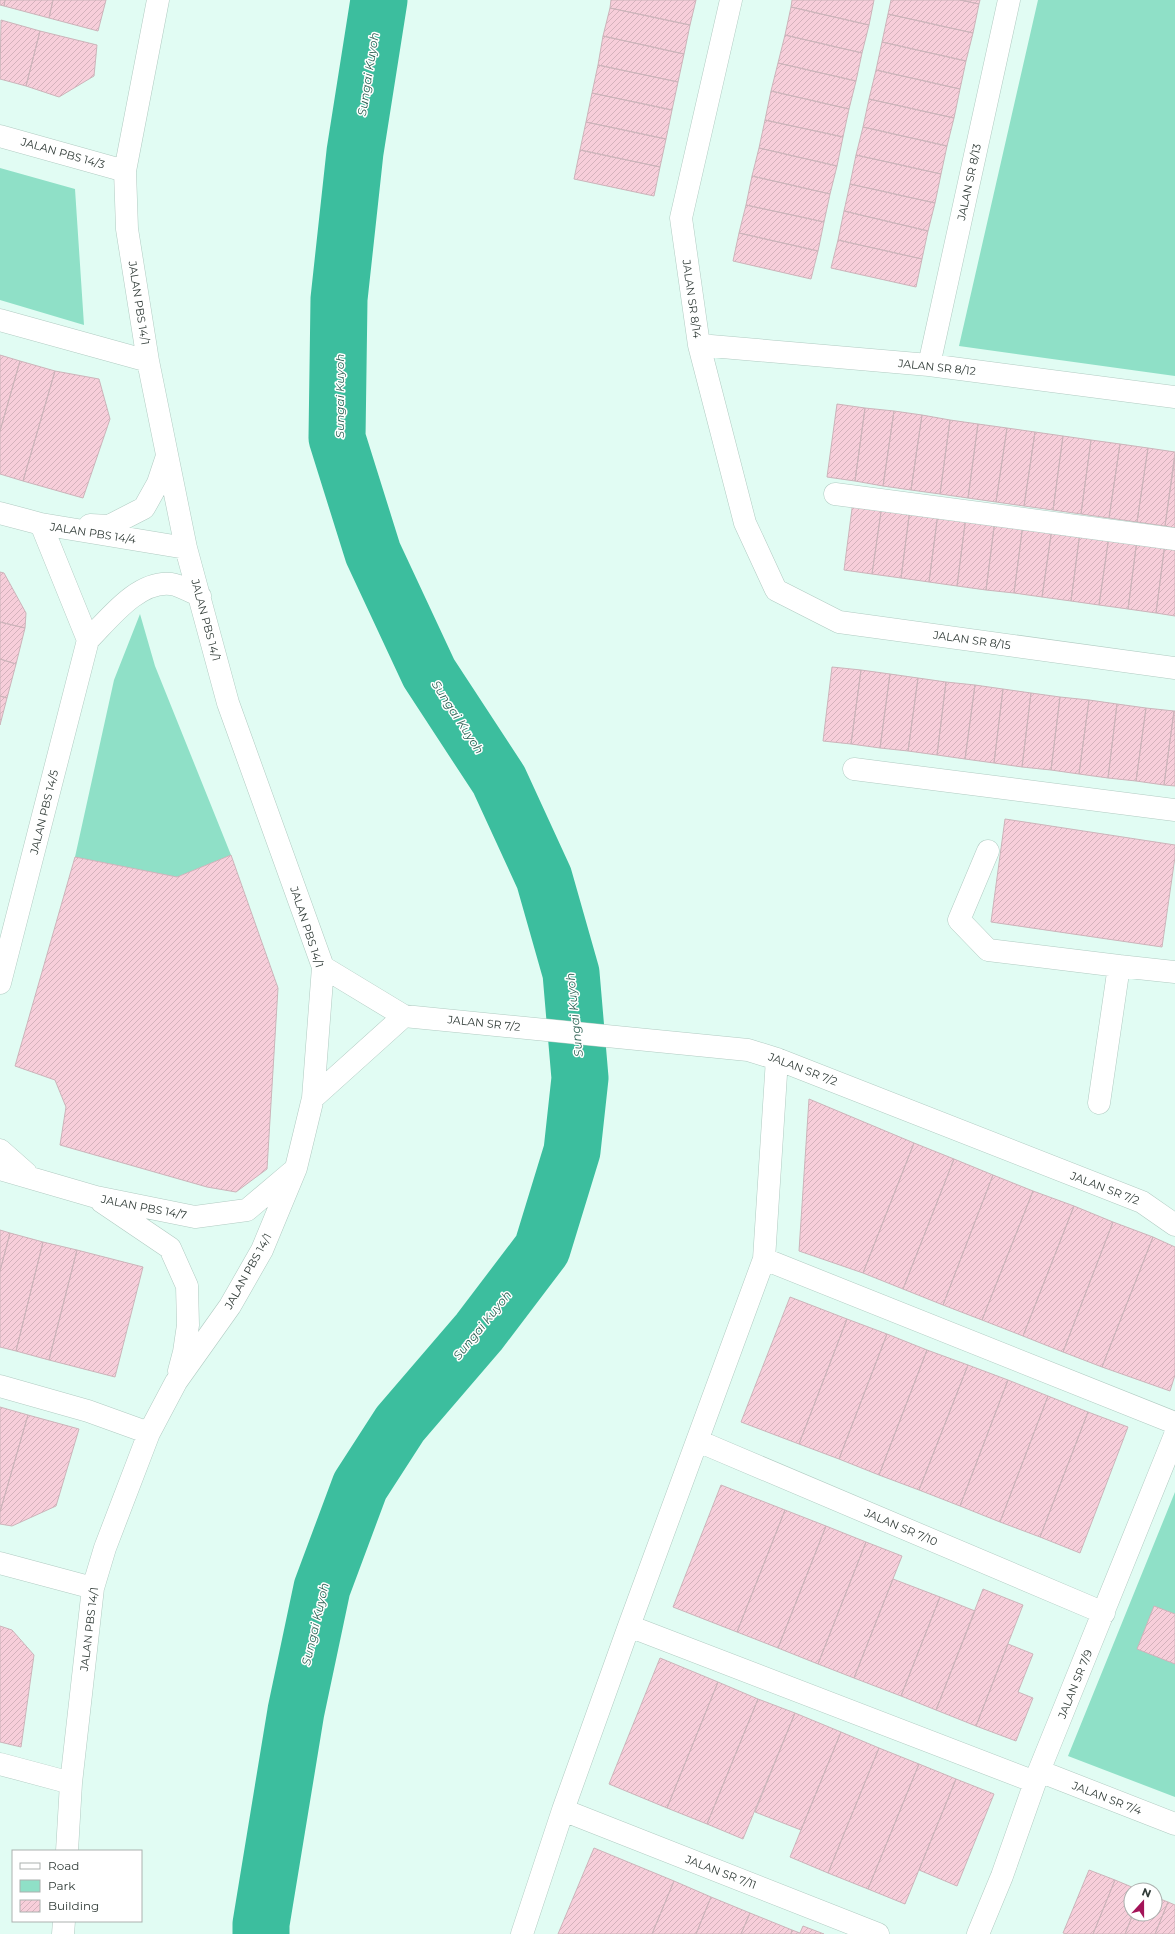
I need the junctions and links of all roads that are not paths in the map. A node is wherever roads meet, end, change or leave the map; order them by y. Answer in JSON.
{"nodes":[{"id":1,"x":158,"y":0,"type":"edge"},
{"id":2,"x":731,"y":0,"type":"edge"},
{"id":3,"x":1009,"y":0,"type":"edge"},
{"id":4,"x":0,"y":136,"type":"edge"},
{"id":5,"x":125,"y":171,"type":"junction"},
{"id":6,"x":0,"y":320,"type":"edge"},
{"id":7,"x":699,"y":345,"type":"junction"},
{"id":8,"x":148,"y":361,"type":"junction"},
{"id":9,"x":930,"y":365,"type":"junction"},
{"id":10,"x":1175,"y":397,"type":"edge"},
{"id":11,"x":168,"y":455,"type":"junction"},
{"id":12,"x":835,"y":494,"type":"dead end"},
{"id":13,"x":0,"y":513,"type":"edge"},
{"id":14,"x":42,"y":524,"type":"junction"},
{"id":15,"x":1175,"y":539,"type":"edge"},
{"id":16,"x":186,"y":548,"type":"junction"},
{"id":17,"x":776,"y":590,"type":"joint"},
{"id":18,"x":200,"y":596,"type":"junction"},
{"id":19,"x":88,"y":640,"type":"junction"},
{"id":20,"x":1175,"y":668,"type":"edge"},
{"id":21,"x":854,"y":769,"type":"dead end"},
{"id":22,"x":1175,"y":810,"type":"edge"},
{"id":23,"x":988,"y":851,"type":"dead end"},
{"id":24,"x":1119,"y":966,"type":"junction"},
{"id":25,"x":323,"y":967,"type":"junction"},
{"id":26,"x":1175,"y":972,"type":"edge"},
{"id":27,"x":0,"y":984,"type":"edge"},
{"id":28,"x":404,"y":1016,"type":"junction"},
{"id":29,"x":777,"y":1058,"type":"junction"},
{"id":30,"x":313,"y":1098,"type":"junction"},
{"id":31,"x":1099,"y":1103,"type":"dead end"},
{"id":32,"x":0,"y":1150,"type":"edge"},
{"id":33,"x":296,"y":1168,"type":"junction"},
{"id":34,"x":0,"y":1169,"type":"edge"},
{"id":35,"x":31,"y":1178,"type":"junction"},
{"id":36,"x":96,"y":1197,"type":"junction"},
{"id":37,"x":1175,"y":1225,"type":"edge"},
{"id":38,"x":764,"y":1259,"type":"junction"},
{"id":39,"x":176,"y":1382,"type":"junction"},
{"id":40,"x":0,"y":1386,"type":"edge"},
{"id":41,"x":1175,"y":1423,"type":"edge"},
{"id":42,"x":149,"y":1433,"type":"junction"},
{"id":43,"x":1175,"y":1435,"type":"edge"},
{"id":44,"x":698,"y":1441,"type":"junction"},
{"id":45,"x":0,"y":1563,"type":"edge"},
{"id":46,"x":93,"y":1588,"type":"junction"},
{"id":47,"x":1104,"y":1612,"type":"junction"},
{"id":48,"x":629,"y":1626,"type":"junction"},
{"id":49,"x":0,"y":1764,"type":"edge"},
{"id":50,"x":1037,"y":1777,"type":"junction"},
{"id":51,"x":71,"y":1783,"type":"junction"},
{"id":52,"x":563,"y":1810,"type":"junction"},
{"id":53,"x":1175,"y":1824,"type":"edge"},
{"id":54,"x":68,"y":1850,"type":"edge"},
{"id":55,"x":64,"y":1922,"type":"edge"},
{"id":56,"x":63,"y":1934,"type":"edge"},
{"id":57,"x":522,"y":1934,"type":"edge"},
{"id":58,"x":878,"y":1934,"type":"edge"},
{"id":59,"x":978,"y":1934,"type":"edge"}],
"edges":[{"from":1,"to":5,"type":"street","name":"JALAN PBS 14/1"},
{"from":2,"to":7,"type":"street","name":"JALAN SR 8/14"},
{"from":3,"to":9,"type":"street","name":"JALAN SR 8/13"},
{"from":4,"to":5,"type":"street","name":"JALAN PBS 14/3"},
{"from":5,"to":8,"type":"street","name":"JALAN PBS 14/1"},
{"from":6,"to":8,"type":"street"},
{"from":7,"to":9,"type":"street","name":"JALAN SR 8/12"},
{"from":7,"to":17,"type":"street","name":"JALAN SR 8/14"},
{"from":8,"to":11,"type":"street","name":"JALAN PBS 14/1"},
{"from":9,"to":10,"type":"street","name":"JALAN SR 8/12"},
{"from":11,"to":14,"type":"street"},
{"from":11,"to":16,"type":"street","name":"JALAN PBS 14/1"},
{"from":12,"to":15,"type":"street"},
{"from":13,"to":14,"type":"street","name":"JALAN PBS 14/4"},
{"from":14,"to":16,"type":"street","name":"JALAN PBS 14/4"},
{"from":14,"to":19,"type":"street"},
{"from":16,"to":18,"type":"street","name":"JALAN PBS 14/1"},
{"from":17,"to":20,"type":"street","name":"JALAN SR 8/15"},
{"from":18,"to":19,"type":"street"},
{"from":18,"to":25,"type":"street","name":"JALAN PBS 14/1"},
{"from":19,"to":27,"type":"street","name":"JALAN PBS 14/5"},
{"from":21,"to":22,"type":"street"},
{"from":23,"to":24,"type":"street"},
{"from":24,"to":26,"type":"street"},
{"from":24,"to":31,"type":"street"},
{"from":25,"to":28,"type":"street","name":"JALAN SR 7/2"},
{"from":25,"to":30,"type":"street","name":"JALAN PBS 14/1"},
{"from":28,"to":29,"type":"street","name":"JALAN SR 7/2"},
{"from":28,"to":30,"type":"street"},
{"from":29,"to":37,"type":"street","name":"JALAN SR 7/2"},
{"from":29,"to":38,"type":"street"},
{"from":30,"to":33,"type":"street","name":"JALAN PBS 14/1"},
{"from":32,"to":35,"type":"street"},
{"from":33,"to":36,"type":"street","name":"JALAN PBS 14/7"},
{"from":33,"to":39,"type":"street","name":"JALAN PBS 14/1"},
{"from":34,"to":35,"type":"street","name":"JALAN PBS 14/7"},
{"from":35,"to":36,"type":"street","name":"JALAN PBS 14/7"},
{"from":36,"to":39,"type":"street","name":"JALAN PBS 14/7"},
{"from":38,"to":41,"type":"street"},
{"from":38,"to":44,"type":"street"},
{"from":39,"to":42,"type":"street","name":"JALAN PBS 14/1"},
{"from":40,"to":42,"type":"street"},
{"from":42,"to":46,"type":"street","name":"JALAN PBS 14/1"},
{"from":43,"to":47,"type":"street","name":"JALAN SR 7/9"},
{"from":44,"to":47,"type":"street","name":"JALAN SR 7/10"},
{"from":44,"to":48,"type":"street"},
{"from":45,"to":46,"type":"street"},
{"from":46,"to":51,"type":"street","name":"JALAN PBS 14/1"},
{"from":47,"to":50,"type":"street","name":"JALAN SR 7/9"},
{"from":48,"to":50,"type":"street","name":"JALAN SR 7/4"},
{"from":48,"to":52,"type":"street"},
{"from":49,"to":51,"type":"street"},
{"from":50,"to":53,"type":"street","name":"JALAN SR 7/4"},
{"from":50,"to":59,"type":"street","name":"JALAN SR 7/9"},
{"from":51,"to":54,"type":"street","name":"JALAN PBS 14/1"},
{"from":52,"to":57,"type":"street"},
{"from":52,"to":58,"type":"street","name":"JALAN SR 7/11"},
{"from":55,"to":56,"type":"street"}]}
